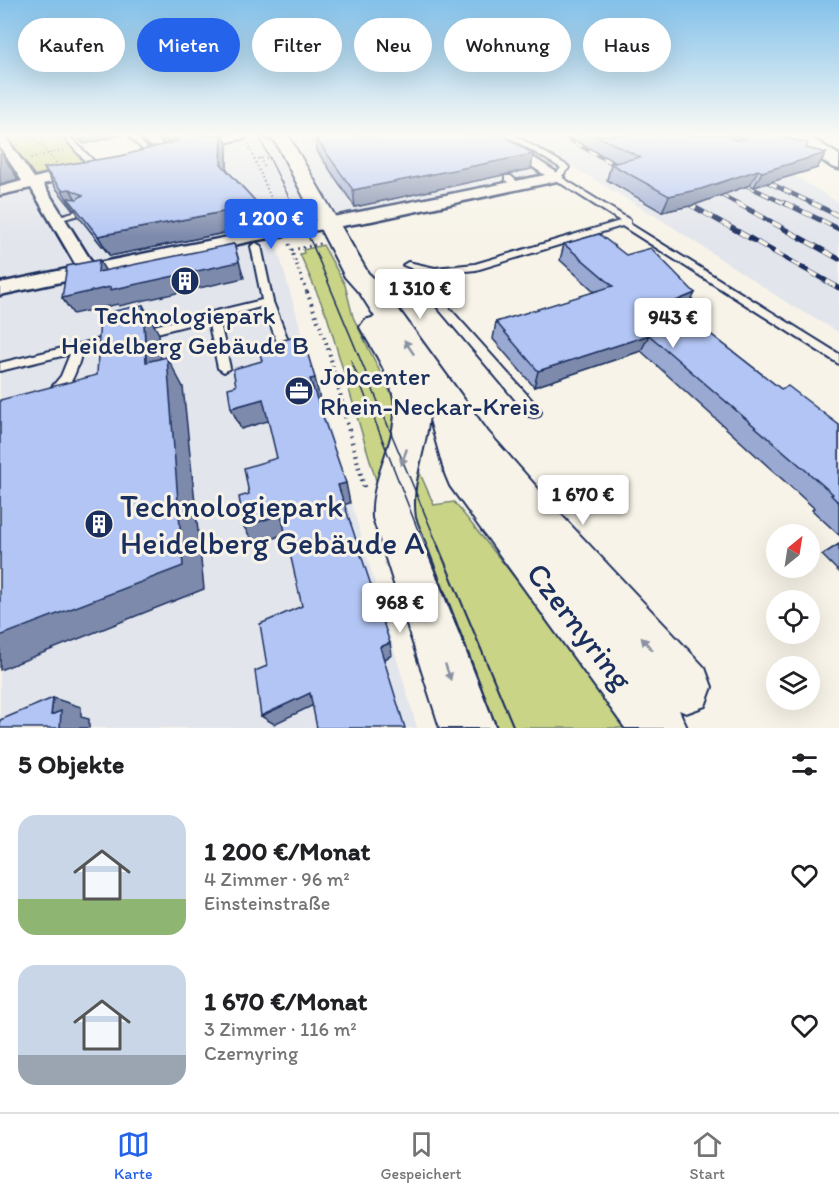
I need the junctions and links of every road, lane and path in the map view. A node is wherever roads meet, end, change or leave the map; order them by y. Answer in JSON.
{"nodes":[{"id":1,"x":24,"y":169,"type":"edge"},
{"id":2,"x":61,"y":169,"type":"edge"},
{"id":3,"x":88,"y":169,"type":"edge"},
{"id":4,"x":90,"y":169,"type":"edge"},
{"id":5,"x":258,"y":169,"type":"edge"},
{"id":6,"x":299,"y":169,"type":"edge"},
{"id":7,"x":552,"y":169,"type":"edge"},
{"id":8,"x":65,"y":174,"type":"junction"},
{"id":9,"x":556,"y":177,"type":"junction"},
{"id":10,"x":36,"y":182,"type":"junction"},
{"id":11,"x":764,"y":182,"type":"edge"},
{"id":12,"x":0,"y":191,"type":"edge"},
{"id":13,"x":810,"y":204,"type":"dead end"},
{"id":14,"x":87,"y":215,"type":"edge"},
{"id":15,"x":57,"y":218,"type":"junction"},
{"id":16,"x":281,"y":222,"type":"junction"},
{"id":17,"x":329,"y":223,"type":"junction"},
{"id":18,"x":625,"y":224,"type":"junction"},
{"id":19,"x":256,"y":246,"type":"dead end"},
{"id":20,"x":88,"y":270,"type":"junction"},
{"id":21,"x":358,"y":277,"type":"junction"},
{"id":22,"x":0,"y":289,"type":"edge"},
{"id":23,"x":268,"y":302,"type":"junction"},
{"id":24,"x":213,"y":316,"type":"junction"},
{"id":25,"x":284,"y":345,"type":"edge"},
{"id":26,"x":77,"y":349,"type":"junction"},
{"id":27,"x":839,"y":360,"type":"edge"},
{"id":28,"x":0,"y":367,"type":"edge"},
{"id":29,"x":224,"y":368,"type":"dead end"},
{"id":30,"x":441,"y":396,"type":"junction"},
{"id":31,"x":46,"y":399,"type":"edge"},
{"id":32,"x":534,"y":412,"type":"dead end"},
{"id":33,"x":367,"y":496,"type":"dead end"},
{"id":34,"x":686,"y":687,"type":"dead end"},
{"id":35,"x":468,"y":728,"type":"edge"},
{"id":36,"x":659,"y":728,"type":"edge"}],
"edges":[{"from":1,"to":10,"type":"street"},
{"from":2,"to":8,"type":"path"},
{"from":3,"to":8,"type":"street"},
{"from":4,"to":10,"type":"street"},
{"from":5,"to":16,"type":"path"},
{"from":6,"to":17,"type":"main road","name":"Czernyring"},
{"from":7,"to":9,"type":"street"},
{"from":8,"to":10,"type":"street"},
{"from":9,"to":17,"type":"street"},
{"from":9,"to":18,"type":"lane"},
{"from":10,"to":12,"type":"street"},
{"from":10,"to":15,"type":"street"},
{"from":11,"to":13,"type":"path"},
{"from":14,"to":15,"type":"lane"},
{"from":15,"to":20,"type":"street"},
{"from":16,"to":17,"type":"street"},
{"from":16,"to":20,"type":"street"},
{"from":16,"to":33,"type":"path"},
{"from":17,"to":21,"type":"main road","name":"Czernyring"},
{"from":18,"to":27,"type":"lane"},
{"from":18,"to":32,"type":"lane"},
{"from":19,"to":23,"type":"lane"},
{"from":20,"to":22,"type":"street"},
{"from":30,"to":21,"type":"main road","name":"Czernyring","one_way":true},
{"from":21,"to":35,"type":"main road","name":"Czernyring","one_way":true},
{"from":23,"to":24,"type":"lane"},
{"from":23,"to":25,"type":"lane"},
{"from":24,"to":26,"type":"lane"},
{"from":24,"to":29,"type":"lane"},
{"from":26,"to":28,"type":"lane"},
{"from":26,"to":31,"type":"lane"},
{"from":34,"to":30,"type":"main road","name":"Czernyring","one_way":true},
{"from":30,"to":36,"type":"main road","name":"Czernyring"}]}
